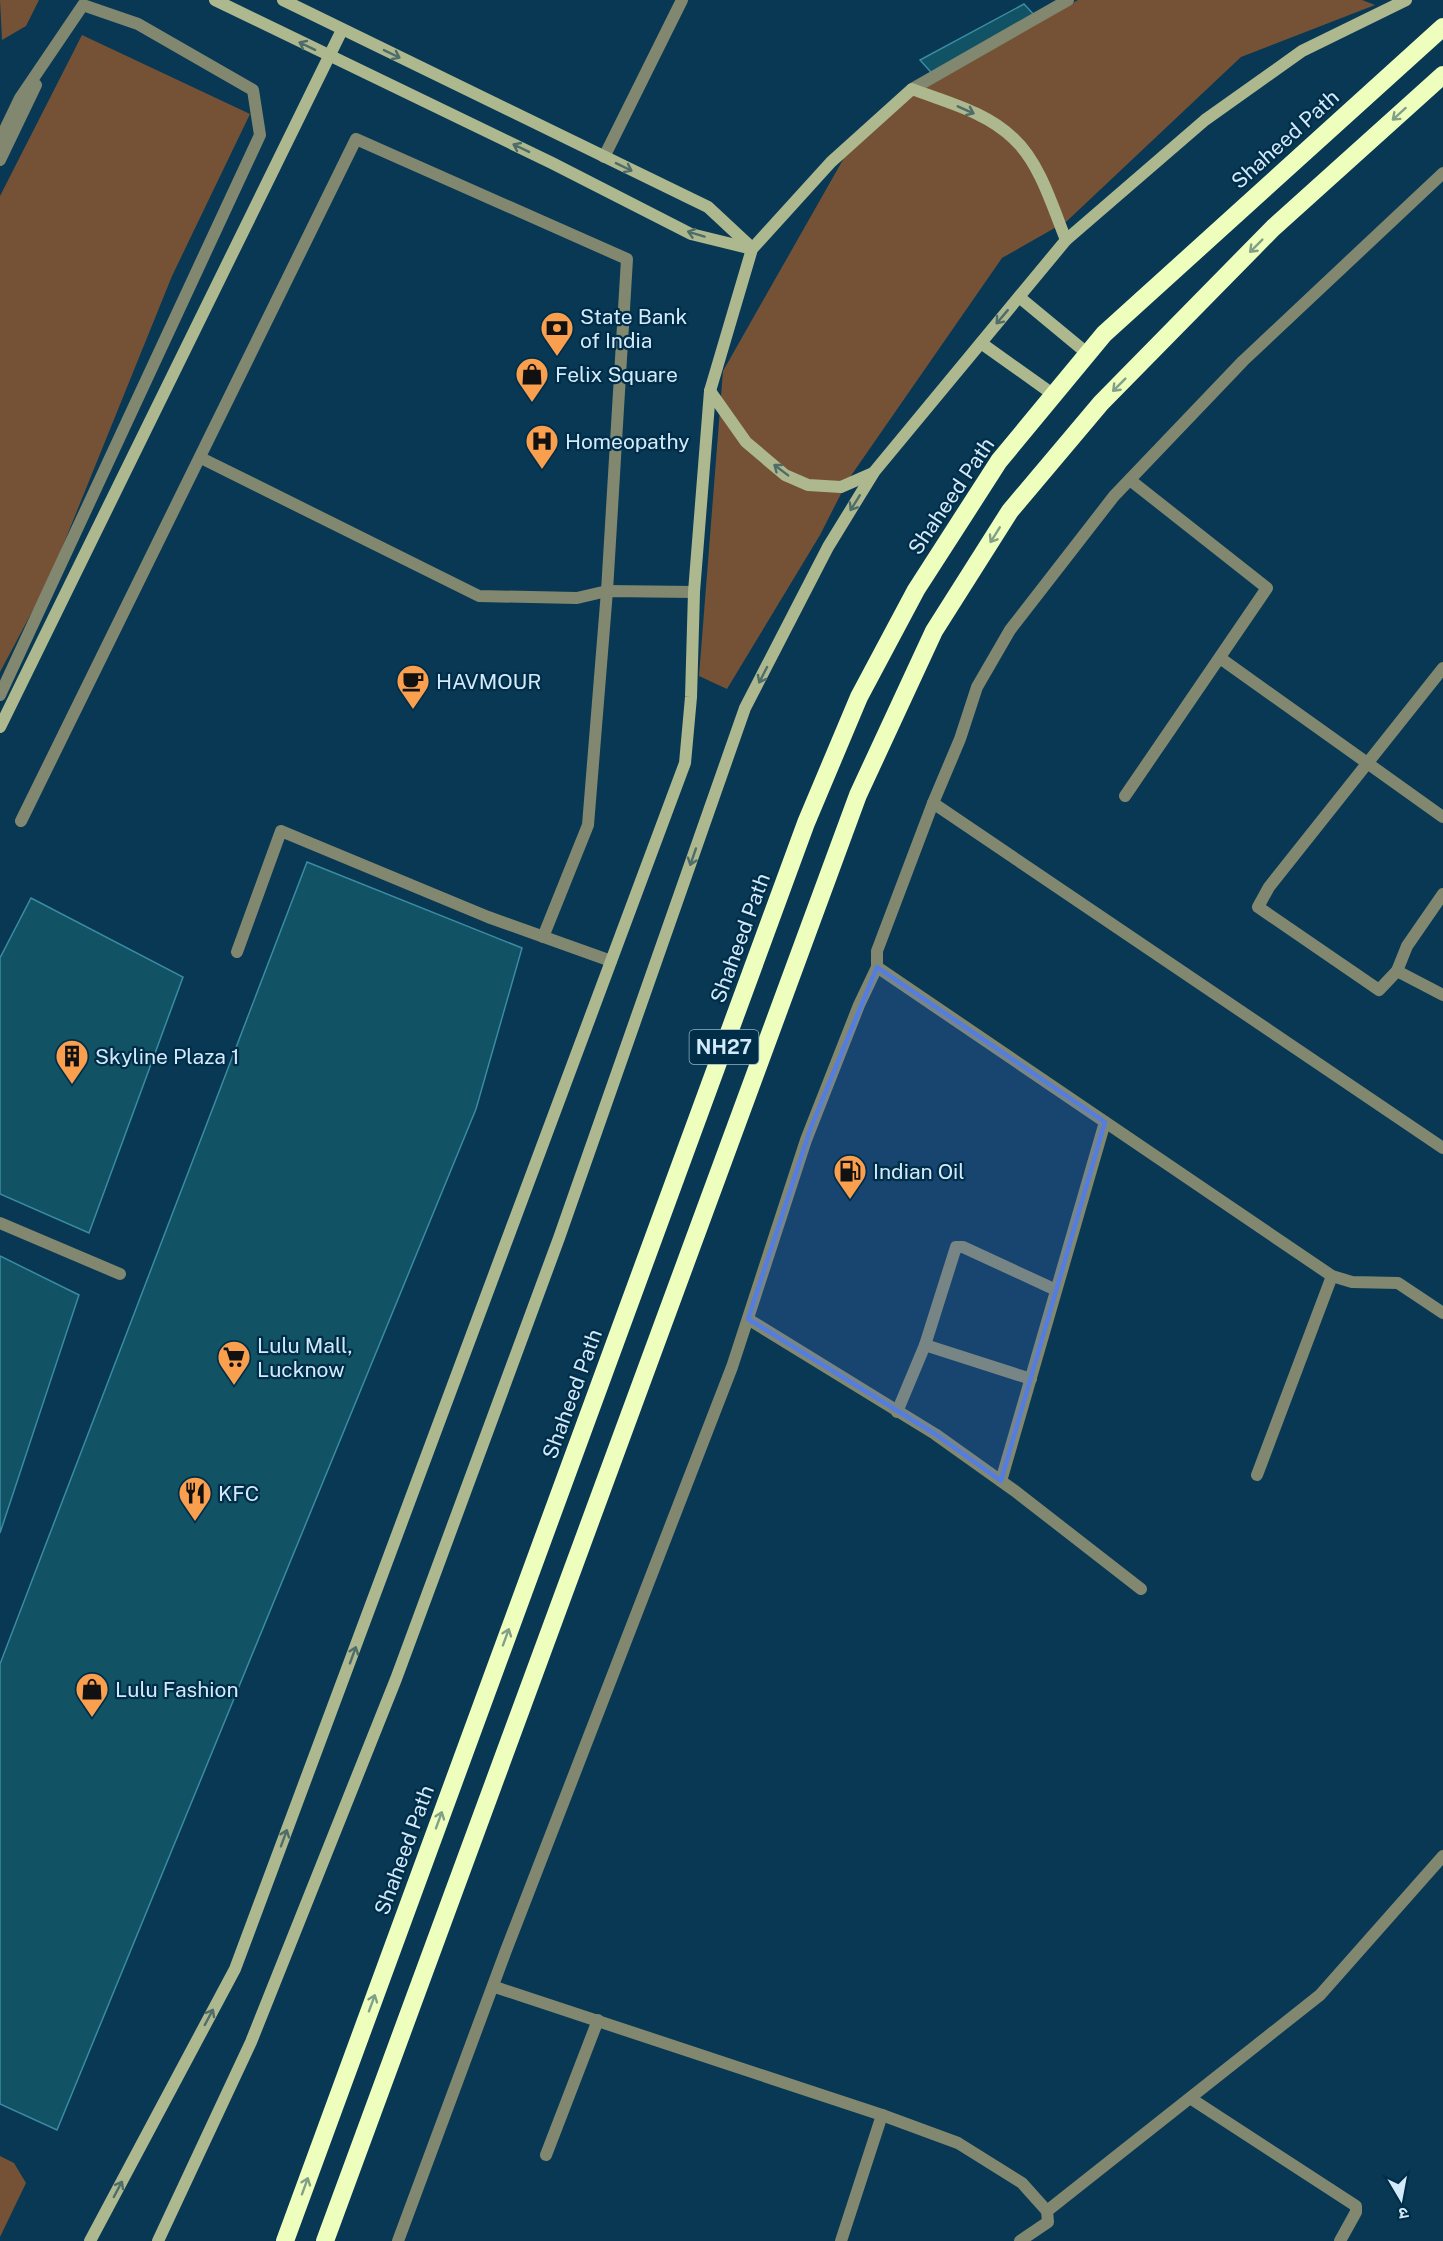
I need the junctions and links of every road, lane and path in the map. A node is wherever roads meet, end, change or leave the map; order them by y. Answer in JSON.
{"nodes":[{"id":1,"x":77,"y":0,"type":"edge"},
{"id":2,"x":215,"y":0,"type":"edge"},
{"id":3,"x":283,"y":0,"type":"edge"},
{"id":4,"x":682,"y":0,"type":"edge"},
{"id":5,"x":1068,"y":0,"type":"edge"},
{"id":6,"x":1406,"y":0,"type":"edge"},
{"id":7,"x":1443,"y":27,"type":"edge"},
{"id":8,"x":342,"y":30,"type":"junction"},
{"id":9,"x":328,"y":56,"type":"junction"},
{"id":10,"x":1443,"y":75,"type":"edge"},
{"id":11,"x":912,"y":89,"type":"junction"},
{"id":12,"x":0,"y":140,"type":"edge"},
{"id":13,"x":604,"y":157,"type":"junction"},
{"id":14,"x":0,"y":160,"type":"edge"},
{"id":15,"x":1443,"y":173,"type":"edge"},
{"id":16,"x":1066,"y":240,"type":"junction"},
{"id":17,"x":752,"y":249,"type":"junction"},
{"id":18,"x":1019,"y":297,"type":"junction"},
{"id":19,"x":981,"y":343,"type":"junction"},
{"id":20,"x":1088,"y":354,"type":"junction"},
{"id":21,"x":710,"y":391,"type":"junction"},
{"id":22,"x":1054,"y":395,"type":"junction"},
{"id":23,"x":201,"y":458,"type":"junction"},
{"id":24,"x":874,"y":472,"type":"junction"},
{"id":25,"x":1130,"y":480,"type":"junction"},
{"id":26,"x":607,"y":591,"type":"junction"},
{"id":27,"x":694,"y":592,"type":"junction"},
{"id":28,"x":1220,"y":658,"type":"junction"},
{"id":29,"x":1443,"y":668,"type":"edge"},
{"id":30,"x":0,"y":695,"type":"edge"},
{"id":31,"x":0,"y":727,"type":"edge"},
{"id":32,"x":1366,"y":765,"type":"junction"},
{"id":33,"x":1125,"y":796,"type":"dead end"},
{"id":34,"x":933,"y":803,"type":"junction"},
{"id":35,"x":1443,"y":817,"type":"edge"},
{"id":36,"x":21,"y":821,"type":"dead end"},
{"id":37,"x":1443,"y":894,"type":"edge"},
{"id":38,"x":543,"y":937,"type":"junction"},
{"id":39,"x":237,"y":952,"type":"dead end"},
{"id":40,"x":611,"y":961,"type":"junction"},
{"id":41,"x":877,"y":967,"type":"junction"},
{"id":42,"x":1397,"y":971,"type":"junction"},
{"id":43,"x":1443,"y":995,"type":"edge"},
{"id":44,"x":1105,"y":1122,"type":"junction"},
{"id":45,"x":1443,"y":1148,"type":"edge"},
{"id":46,"x":0,"y":1223,"type":"edge"},
{"id":47,"x":120,"y":1274,"type":"dead end"},
{"id":48,"x":1332,"y":1276,"type":"junction"},
{"id":49,"x":1056,"y":1290,"type":"junction"},
{"id":50,"x":1443,"y":1313,"type":"edge"},
{"id":51,"x":748,"y":1319,"type":"junction"},
{"id":52,"x":924,"y":1345,"type":"junction"},
{"id":53,"x":1031,"y":1379,"type":"junction"},
{"id":54,"x":897,"y":1412,"type":"junction"},
{"id":55,"x":1257,"y":1475,"type":"dead end"},
{"id":56,"x":1001,"y":1481,"type":"junction"},
{"id":57,"x":1142,"y":1589,"type":"dead end"},
{"id":58,"x":1443,"y":1856,"type":"edge"},
{"id":59,"x":495,"y":1987,"type":"junction"},
{"id":60,"x":598,"y":2020,"type":"junction"},
{"id":61,"x":1190,"y":2098,"type":"junction"},
{"id":62,"x":882,"y":2115,"type":"junction"},
{"id":63,"x":546,"y":2155,"type":"dead end"},
{"id":64,"x":1047,"y":2211,"type":"junction"},
{"id":65,"x":90,"y":2241,"type":"edge"},
{"id":66,"x":158,"y":2241,"type":"edge"},
{"id":67,"x":285,"y":2241,"type":"edge"},
{"id":68,"x":325,"y":2241,"type":"edge"},
{"id":69,"x":398,"y":2241,"type":"edge"},
{"id":70,"x":841,"y":2241,"type":"edge"},
{"id":71,"x":1020,"y":2241,"type":"edge"},
{"id":72,"x":1340,"y":2241,"type":"edge"}],
"edges":[{"from":1,"to":14,"type":"street"},
{"from":9,"to":2,"type":"street","one_way":true},
{"from":3,"to":8,"type":"street"},
{"from":4,"to":13,"type":"street"},
{"from":5,"to":11,"type":"street"},
{"from":6,"to":16,"type":"street"},
{"from":7,"to":20,"type":"highway","name":"Shaheed Path","number":"NH27"},
{"from":8,"to":9,"type":"street"},
{"from":8,"to":13,"type":"street","one_way":true},
{"from":17,"to":9,"type":"street","one_way":true},
{"from":9,"to":31,"type":"street"},
{"from":10,"to":68,"type":"highway","number":"NH27","one_way":true},
{"from":11,"to":16,"type":"street","one_way":true},
{"from":11,"to":17,"type":"street"},
{"from":12,"to":30,"type":"street"},
{"from":13,"to":17,"type":"street","one_way":true},
{"from":15,"to":25,"type":"street"},
{"from":16,"to":18,"type":"street"},
{"from":17,"to":21,"type":"street"},
{"from":18,"to":19,"type":"street","one_way":true},
{"from":18,"to":20,"type":"street"},
{"from":19,"to":22,"type":"street"},
{"from":19,"to":24,"type":"street"},
{"from":20,"to":22,"type":"highway","name":"Shaheed Path","number":"NH27"},
{"from":24,"to":21,"type":"street","one_way":true},
{"from":21,"to":27,"type":"street"},
{"from":67,"to":22,"type":"highway","name":"Shaheed Path","number":"NH27","one_way":true},
{"from":23,"to":26,"type":"street"},
{"from":23,"to":26,"type":"street"},
{"from":23,"to":36,"type":"street"},
{"from":24,"to":66,"type":"street","one_way":true},
{"from":25,"to":28,"type":"street"},
{"from":25,"to":34,"type":"street"},
{"from":26,"to":27,"type":"street"},
{"from":26,"to":38,"type":"street"},
{"from":27,"to":40,"type":"street"},
{"from":28,"to":32,"type":"street"},
{"from":28,"to":33,"type":"street"},
{"from":29,"to":32,"type":"street"},
{"from":32,"to":35,"type":"street"},
{"from":32,"to":42,"type":"street"},
{"from":34,"to":41,"type":"street"},
{"from":34,"to":45,"type":"street"},
{"from":37,"to":42,"type":"street"},
{"from":38,"to":39,"type":"street"},
{"from":38,"to":40,"type":"street"},
{"from":65,"to":40,"type":"street","one_way":true},
{"from":41,"to":44,"type":"street"},
{"from":41,"to":51,"type":"street"},
{"from":42,"to":43,"type":"street"},
{"from":44,"to":48,"type":"street"},
{"from":44,"to":49,"type":"street"},
{"from":46,"to":47,"type":"street"},
{"from":48,"to":50,"type":"street"},
{"from":48,"to":55,"type":"street"},
{"from":49,"to":52,"type":"street"},
{"from":49,"to":53,"type":"street"},
{"from":51,"to":54,"type":"street"},
{"from":51,"to":59,"type":"street"},
{"from":52,"to":53,"type":"street"},
{"from":52,"to":54,"type":"street"},
{"from":53,"to":56,"type":"street"},
{"from":54,"to":56,"type":"street"},
{"from":56,"to":57,"type":"street"},
{"from":58,"to":61,"type":"street"},
{"from":59,"to":60,"type":"street"},
{"from":59,"to":69,"type":"street"},
{"from":60,"to":62,"type":"street"},
{"from":60,"to":63,"type":"street"},
{"from":61,"to":64,"type":"street"},
{"from":61,"to":72,"type":"street"},
{"from":62,"to":64,"type":"street"},
{"from":62,"to":70,"type":"street"},
{"from":64,"to":71,"type":"street"}]}
